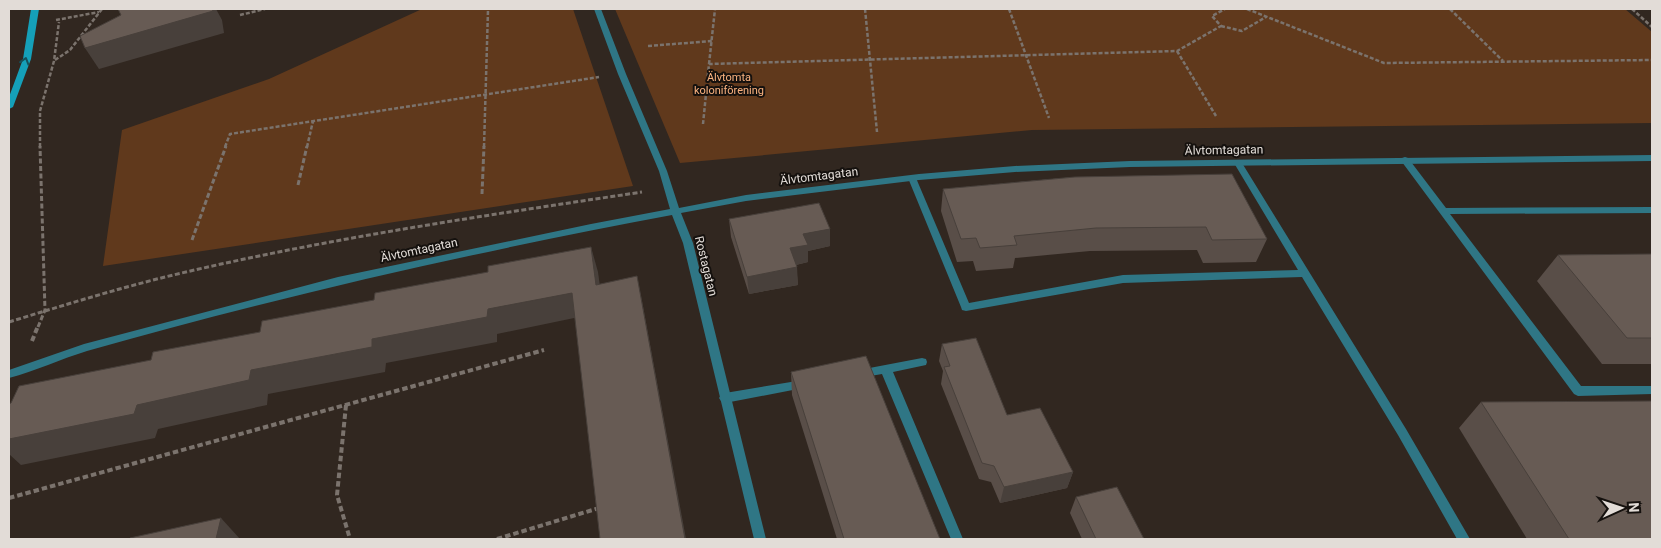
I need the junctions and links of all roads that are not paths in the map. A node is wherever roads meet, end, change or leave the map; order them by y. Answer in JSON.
{"nodes":[{"id":1,"x":35,"y":9,"type":"edge"},
{"id":2,"x":597,"y":9,"type":"edge"},
{"id":3,"x":9,"y":107,"type":"edge"},
{"id":4,"x":1652,"y":158,"type":"edge"},
{"id":5,"x":1405,"y":160,"type":"junction"},
{"id":6,"x":1238,"y":163,"type":"junction"},
{"id":7,"x":912,"y":178,"type":"junction"},
{"id":8,"x":1652,"y":210,"type":"edge"},
{"id":9,"x":675,"y":211,"type":"junction"},
{"id":10,"x":1443,"y":211,"type":"junction"},
{"id":11,"x":1304,"y":272,"type":"junction"},
{"id":12,"x":922,"y":362,"type":"dead end"},
{"id":13,"x":886,"y":369,"type":"junction"},
{"id":14,"x":9,"y":374,"type":"edge"},
{"id":15,"x":848,"y":376,"type":"edge"},
{"id":16,"x":810,"y":382,"type":"edge"},
{"id":17,"x":1652,"y":390,"type":"edge"},
{"id":18,"x":725,"y":398,"type":"junction"},
{"id":19,"x":760,"y":539,"type":"edge"},
{"id":20,"x":957,"y":539,"type":"edge"},
{"id":21,"x":1464,"y":539,"type":"edge"}],
"edges":[{"from":3,"to":1,"type":"street","one_way":true},
{"from":2,"to":9,"type":"street","name":"Rostagatan"},
{"from":4,"to":5,"type":"street","name":"Älvtomtagatan"},
{"from":5,"to":6,"type":"street","name":"Älvtomtagatan"},
{"from":5,"to":10,"type":"street"},
{"from":6,"to":7,"type":"street","name":"Älvtomtagatan"},
{"from":6,"to":11,"type":"street"},
{"from":7,"to":9,"type":"street","name":"Älvtomtagatan"},
{"from":7,"to":11,"type":"street"},
{"from":8,"to":10,"type":"street"},
{"from":9,"to":14,"type":"street","name":"Älvtomtagatan"},
{"from":9,"to":18,"type":"street","name":"Rostagatan"},
{"from":10,"to":17,"type":"street"},
{"from":11,"to":21,"type":"street"},
{"from":12,"to":13,"type":"street"},
{"from":13,"to":15,"type":"street"},
{"from":13,"to":20,"type":"street"},
{"from":16,"to":18,"type":"street"},
{"from":18,"to":19,"type":"street","name":"Rostagatan"}]}
